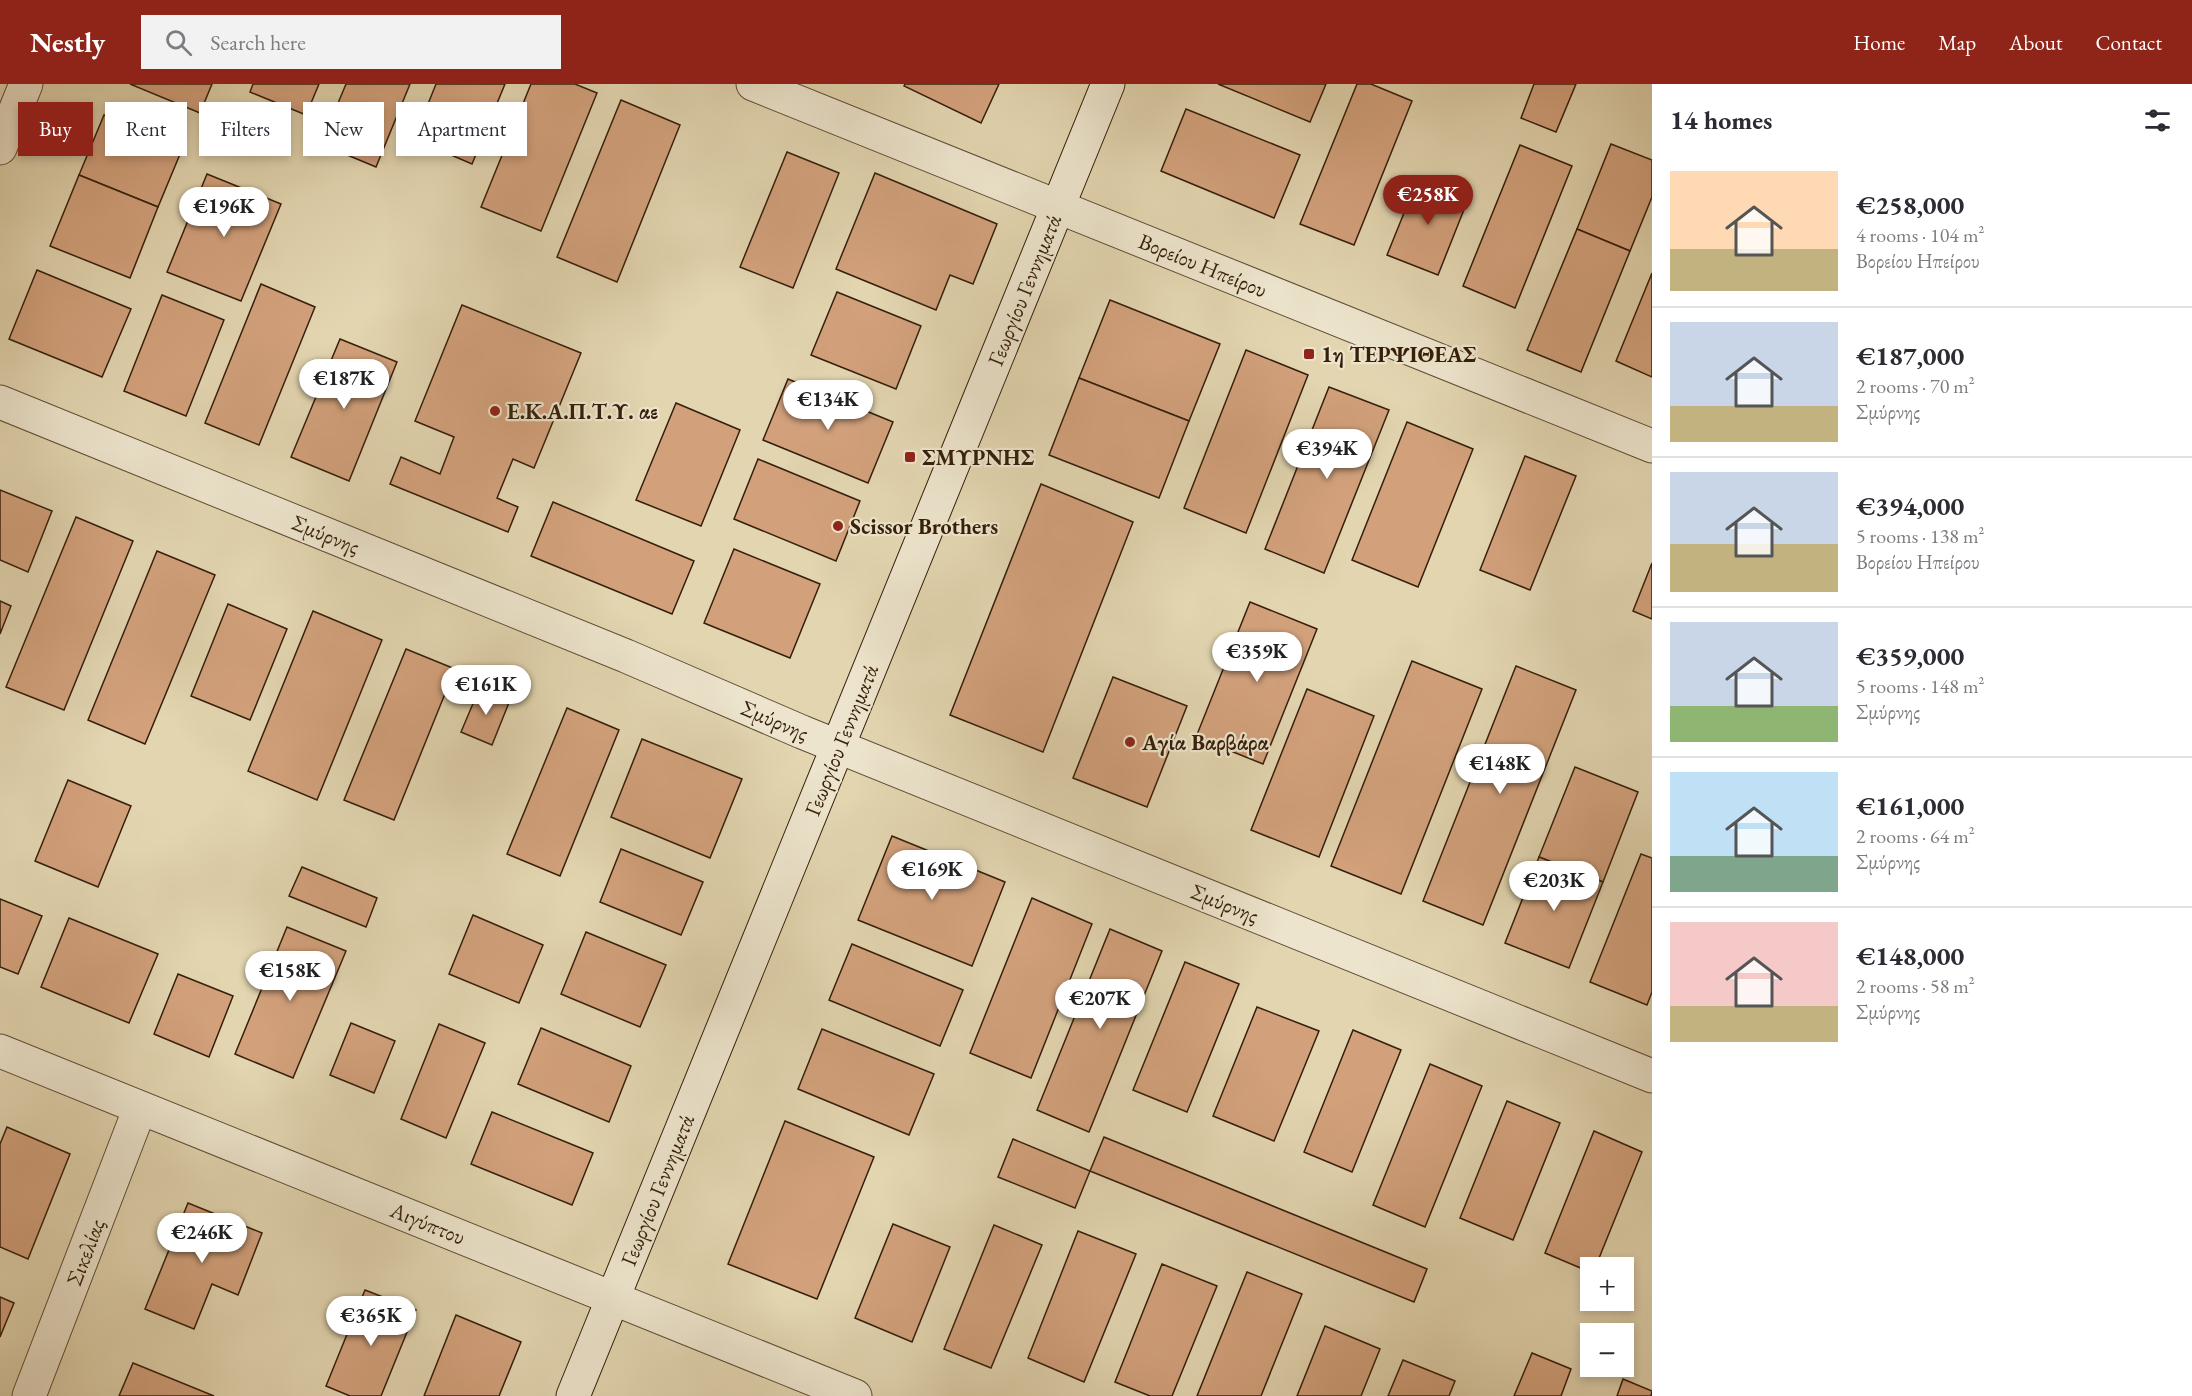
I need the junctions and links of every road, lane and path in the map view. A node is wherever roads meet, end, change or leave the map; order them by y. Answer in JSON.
{"nodes":[{"id":1,"x":26,"y":84,"type":"edge"},
{"id":2,"x":753,"y":84,"type":"edge"},
{"id":3,"x":1108,"y":84,"type":"edge"},
{"id":4,"x":0,"y":148,"type":"edge"},
{"id":5,"x":1058,"y":207,"type":"junction"},
{"id":6,"x":0,"y":402,"type":"edge"},
{"id":7,"x":1652,"y":446,"type":"edge"},
{"id":8,"x":838,"y":746,"type":"junction"},
{"id":9,"x":0,"y":1051,"type":"edge"},
{"id":10,"x":1652,"y":1076,"type":"edge"},
{"id":11,"x":140,"y":1108,"type":"junction"},
{"id":12,"x":613,"y":1298,"type":"junction"},
{"id":13,"x":29,"y":1396,"type":"edge"},
{"id":14,"x":573,"y":1396,"type":"edge"},
{"id":15,"x":855,"y":1396,"type":"edge"}],
"edges":[{"from":1,"to":4,"type":"street"},
{"from":2,"to":5,"type":"street","name":"Βορείου Ηπείρου"},
{"from":3,"to":5,"type":"street","name":"Γεωργίου Γεννηματά"},
{"from":5,"to":7,"type":"street","name":"Βορείου Ηπείρου"},
{"from":5,"to":8,"type":"street","name":"Γεωργίου Γεννηματά"},
{"from":6,"to":8,"type":"street","name":"Σμύρνης"},
{"from":8,"to":10,"type":"street","name":"Σμύρνης"},
{"from":8,"to":12,"type":"street","name":"Γεωργίου Γεννηματά"},
{"from":9,"to":11,"type":"street","name":"Αιγύπτου"},
{"from":11,"to":12,"type":"street","name":"Αιγύπτου"},
{"from":11,"to":13,"type":"street","name":"Σικελίας"},
{"from":12,"to":14,"type":"street","name":"Γεωργίου Γεννηματά"},
{"from":12,"to":15,"type":"street","name":"Αιγύπτου"}]}
